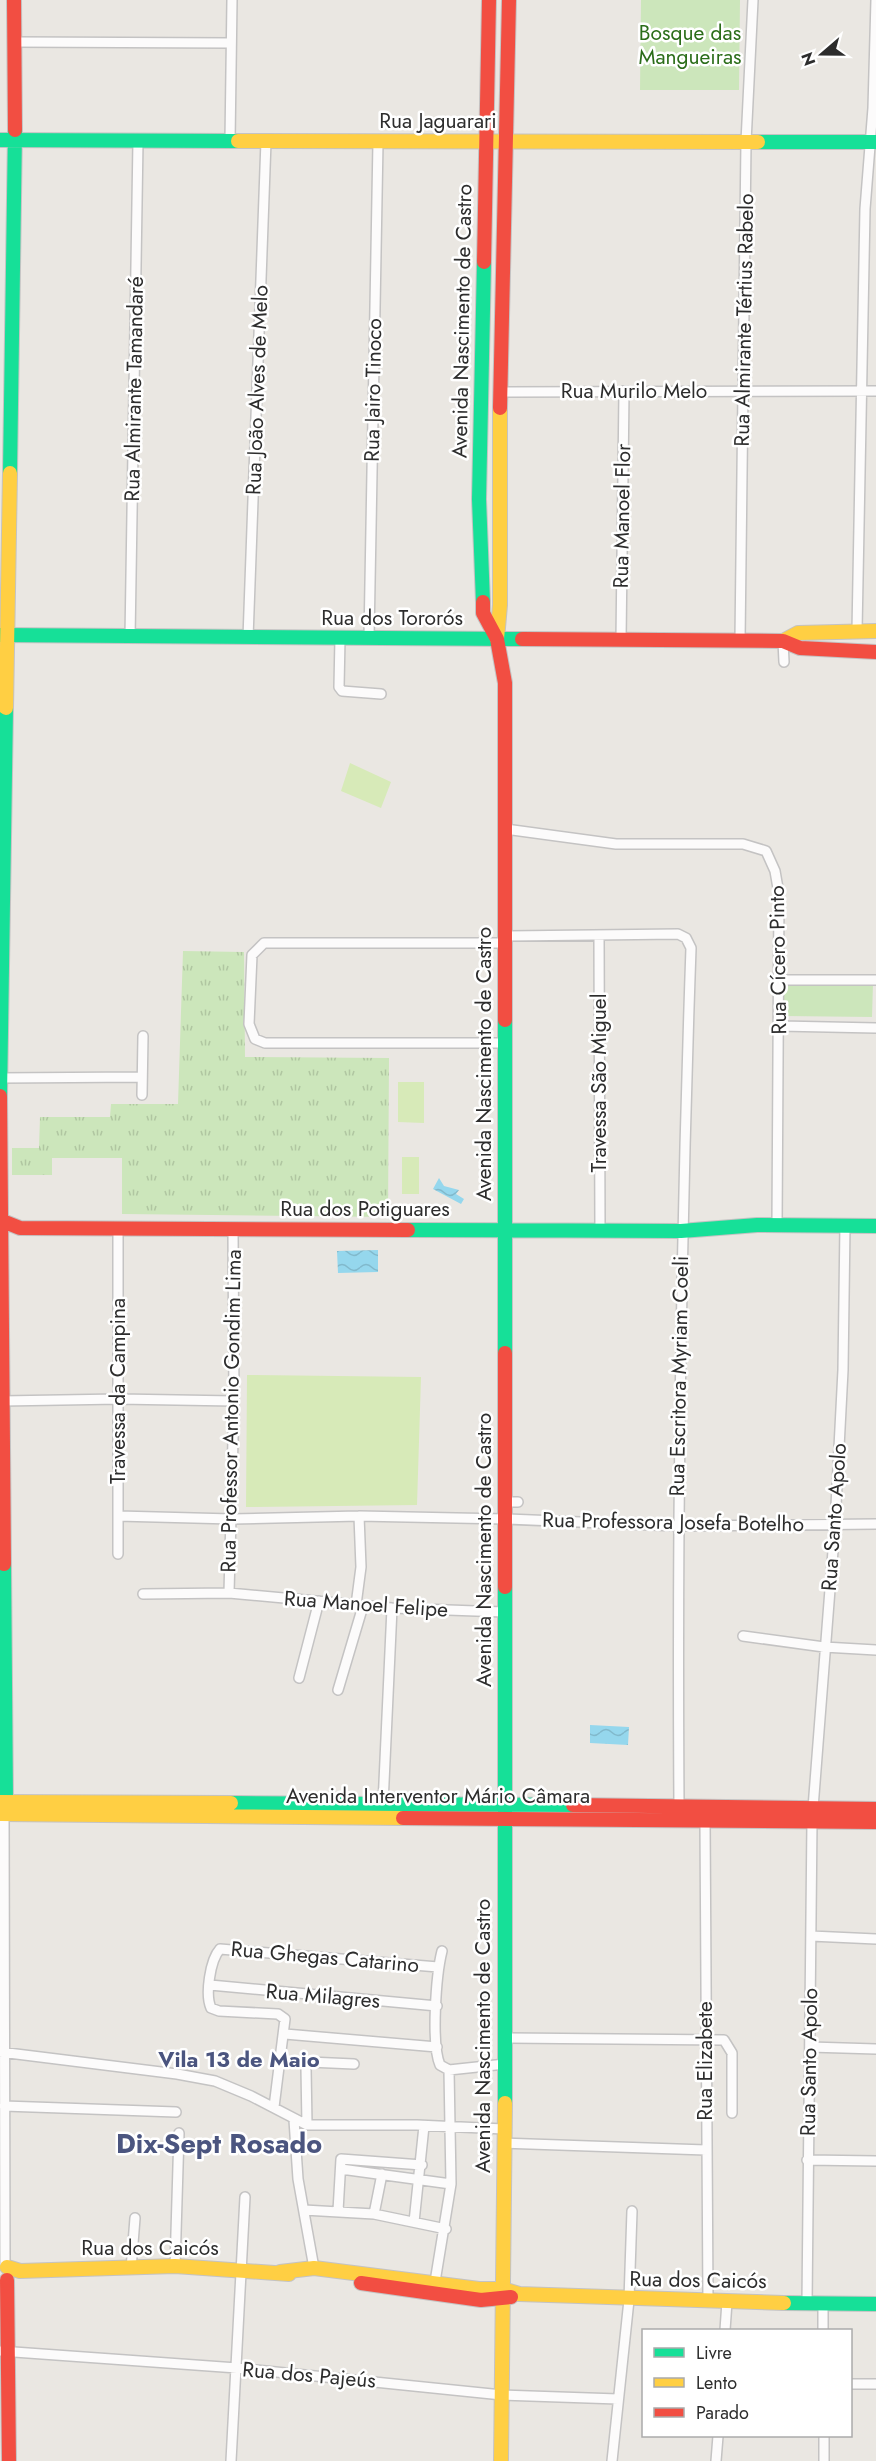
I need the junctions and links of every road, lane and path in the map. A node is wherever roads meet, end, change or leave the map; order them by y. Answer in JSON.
{"nodes":[{"id":1,"x":14,"y":0,"type":"edge"},
{"id":2,"x":232,"y":0,"type":"edge"},
{"id":3,"x":489,"y":0,"type":"edge"},
{"id":4,"x":509,"y":0,"type":"edge"},
{"id":5,"x":753,"y":0,"type":"edge"},
{"id":6,"x":876,"y":0,"type":"edge"},
{"id":7,"x":14,"y":42,"type":"junction"},
{"id":8,"x":231,"y":43,"type":"junction"},
{"id":9,"x":0,"y":140,"type":"edge"},
{"id":10,"x":15,"y":140,"type":"junction"},
{"id":11,"x":138,"y":141,"type":"junction"},
{"id":12,"x":230,"y":141,"type":"junction"},
{"id":13,"x":266,"y":141,"type":"junction"},
{"id":14,"x":378,"y":142,"type":"junction"},
{"id":15,"x":487,"y":142,"type":"junction"},
{"id":16,"x":506,"y":142,"type":"junction"},
{"id":17,"x":747,"y":142,"type":"junction"},
{"id":18,"x":872,"y":142,"type":"edge"},
{"id":19,"x":14,"y":275,"type":"junction"},
{"id":20,"x":0,"y":284,"type":"edge"},
{"id":21,"x":483,"y":293,"type":"junction"},
{"id":22,"x":502,"y":325,"type":"junction"},
{"id":23,"x":876,"y":390,"type":"edge"},
{"id":24,"x":624,"y":391,"type":"junction"},
{"id":25,"x":743,"y":391,"type":"junction"},
{"id":26,"x":861,"y":391,"type":"junction"},
{"id":27,"x":501,"y":392,"type":"junction"},
{"id":28,"x":498,"y":483,"type":"junction"},
{"id":29,"x":479,"y":499,"type":"junction"},
{"id":30,"x":857,"y":631,"type":"junction"},
{"id":31,"x":876,"y":631,"type":"edge"},
{"id":32,"x":4,"y":635,"type":"edge"},
{"id":33,"x":130,"y":638,"type":"junction"},
{"id":34,"x":248,"y":638,"type":"junction"},
{"id":35,"x":340,"y":638,"type":"junction"},
{"id":36,"x":369,"y":638,"type":"junction"},
{"id":37,"x":497,"y":639,"type":"junction"},
{"id":38,"x":740,"y":640,"type":"junction"},
{"id":39,"x":621,"y":641,"type":"junction"},
{"id":40,"x":783,"y":641,"type":"junction"},
{"id":41,"x":876,"y":652,"type":"edge"},
{"id":42,"x":783,"y":662,"type":"dead end"},
{"id":43,"x":381,"y":693,"type":"dead end"},
{"id":44,"x":505,"y":829,"type":"junction"},
{"id":45,"x":599,"y":936,"type":"junction"},
{"id":46,"x":505,"y":940,"type":"junction"},
{"id":47,"x":781,"y":980,"type":"junction"},
{"id":48,"x":876,"y":980,"type":"edge"},
{"id":49,"x":0,"y":1010,"type":"edge"},
{"id":50,"x":780,"y":1026,"type":"junction"},
{"id":51,"x":876,"y":1028,"type":"edge"},
{"id":52,"x":143,"y":1036,"type":"dead end"},
{"id":53,"x":505,"y":1043,"type":"junction"},
{"id":54,"x":142,"y":1077,"type":"junction"},
{"id":55,"x":0,"y":1078,"type":"edge"},
{"id":56,"x":142,"y":1095,"type":"dead end"},
{"id":57,"x":0,"y":1221,"type":"edge"},
{"id":58,"x":777,"y":1225,"type":"junction"},
{"id":59,"x":845,"y":1225,"type":"junction"},
{"id":60,"x":876,"y":1226,"type":"edge"},
{"id":61,"x":118,"y":1229,"type":"junction"},
{"id":62,"x":232,"y":1229,"type":"junction"},
{"id":63,"x":600,"y":1230,"type":"junction"},
{"id":64,"x":506,"y":1231,"type":"junction"},
{"id":65,"x":681,"y":1231,"type":"junction"},
{"id":66,"x":0,"y":1331,"type":"edge"},
{"id":67,"x":119,"y":1399,"type":"junction"},
{"id":68,"x":2,"y":1401,"type":"junction"},
{"id":69,"x":234,"y":1401,"type":"junction"},
{"id":70,"x":118,"y":1516,"type":"junction"},
{"id":71,"x":359,"y":1516,"type":"junction"},
{"id":72,"x":232,"y":1519,"type":"junction"},
{"id":73,"x":505,"y":1519,"type":"junction"},
{"id":74,"x":876,"y":1524,"type":"edge"},
{"id":75,"x":835,"y":1525,"type":"junction"},
{"id":76,"x":677,"y":1526,"type":"junction"},
{"id":77,"x":118,"y":1554,"type":"dead end"},
{"id":78,"x":229,"y":1593,"type":"junction"},
{"id":79,"x":143,"y":1594,"type":"dead end"},
{"id":80,"x":319,"y":1601,"type":"junction"},
{"id":81,"x":360,"y":1605,"type":"junction"},
{"id":82,"x":392,"y":1608,"type":"junction"},
{"id":83,"x":504,"y":1612,"type":"junction"},
{"id":84,"x":743,"y":1636,"type":"dead end"},
{"id":85,"x":824,"y":1647,"type":"junction"},
{"id":86,"x":2,"y":1649,"type":"edge"},
{"id":87,"x":876,"y":1650,"type":"edge"},
{"id":88,"x":299,"y":1678,"type":"dead end"},
{"id":89,"x":338,"y":1690,"type":"dead end"},
{"id":90,"x":383,"y":1804,"type":"junction"},
{"id":91,"x":506,"y":1804,"type":"junction"},
{"id":92,"x":679,"y":1805,"type":"junction"},
{"id":93,"x":2,"y":1808,"type":"edge"},
{"id":94,"x":876,"y":1809,"type":"edge"},
{"id":95,"x":189,"y":1815,"type":"junction"},
{"id":96,"x":812,"y":1815,"type":"junction"},
{"id":97,"x":505,"y":1819,"type":"junction"},
{"id":98,"x":705,"y":1821,"type":"junction"},
{"id":99,"x":876,"y":1822,"type":"edge"},
{"id":100,"x":811,"y":1936,"type":"junction"},
{"id":101,"x":876,"y":1939,"type":"edge"},
{"id":102,"x":442,"y":1951,"type":"dead end"},
{"id":103,"x":438,"y":1967,"type":"junction"},
{"id":104,"x":210,"y":1985,"type":"junction"},
{"id":105,"x":437,"y":2006,"type":"junction"},
{"id":106,"x":2,"y":2032,"type":"edge"},
{"id":107,"x":285,"y":2034,"type":"junction"},
{"id":108,"x":504,"y":2038,"type":"junction"},
{"id":109,"x":705,"y":2038,"type":"junction"},
{"id":110,"x":437,"y":2047,"type":"junction"},
{"id":111,"x":810,"y":2047,"type":"junction"},
{"id":112,"x":876,"y":2049,"type":"edge"},
{"id":113,"x":2,"y":2052,"type":"edge"},
{"id":114,"x":354,"y":2064,"type":"dead end"},
{"id":115,"x":505,"y":2064,"type":"junction"},
{"id":116,"x":449,"y":2070,"type":"junction"},
{"id":117,"x":4,"y":2106,"type":"junction"},
{"id":118,"x":274,"y":2107,"type":"junction"},
{"id":119,"x":176,"y":2112,"type":"dead end"},
{"id":120,"x":732,"y":2113,"type":"dead end"},
{"id":121,"x":294,"y":2120,"type":"junction"},
{"id":122,"x":307,"y":2125,"type":"junction"},
{"id":123,"x":424,"y":2126,"type":"junction"},
{"id":124,"x":449,"y":2128,"type":"junction"},
{"id":125,"x":504,"y":2129,"type":"junction"},
{"id":126,"x":179,"y":2133,"type":"dead end"},
{"id":127,"x":503,"y":2144,"type":"junction"},
{"id":128,"x":705,"y":2150,"type":"junction"},
{"id":129,"x":807,"y":2160,"type":"junction"},
{"id":130,"x":876,"y":2161,"type":"edge"},
{"id":131,"x":422,"y":2165,"type":"junction"},
{"id":132,"x":341,"y":2169,"type":"junction"},
{"id":133,"x":382,"y":2174,"type":"junction"},
{"id":134,"x":421,"y":2180,"type":"junction"},
{"id":135,"x":451,"y":2184,"type":"junction"},
{"id":136,"x":245,"y":2198,"type":"dead end"},
{"id":137,"x":304,"y":2210,"type":"junction"},
{"id":138,"x":338,"y":2211,"type":"junction"},
{"id":139,"x":632,"y":2211,"type":"dead end"},
{"id":140,"x":374,"y":2214,"type":"junction"},
{"id":141,"x":135,"y":2218,"type":"dead end"},
{"id":142,"x":414,"y":2222,"type":"junction"},
{"id":143,"x":446,"y":2229,"type":"junction"},
{"id":144,"x":175,"y":2266,"type":"junction"},
{"id":145,"x":314,"y":2268,"type":"junction"},
{"id":146,"x":131,"y":2269,"type":"junction"},
{"id":147,"x":242,"y":2270,"type":"junction"},
{"id":148,"x":7,"y":2272,"type":"edge"},
{"id":149,"x":280,"y":2272,"type":"junction"},
{"id":150,"x":434,"y":2289,"type":"junction"},
{"id":151,"x":503,"y":2294,"type":"junction"},
{"id":152,"x":628,"y":2300,"type":"junction"},
{"id":153,"x":708,"y":2302,"type":"junction"},
{"id":154,"x":728,"y":2302,"type":"junction"},
{"id":155,"x":807,"y":2303,"type":"junction"},
{"id":156,"x":823,"y":2303,"type":"junction"},
{"id":157,"x":876,"y":2304,"type":"edge"},
{"id":158,"x":725,"y":2329,"type":"edge"},
{"id":159,"x":823,"y":2329,"type":"edge"},
{"id":160,"x":3,"y":2351,"type":"edge"},
{"id":161,"x":237,"y":2368,"type":"junction"},
{"id":162,"x":852,"y":2384,"type":"edge"},
{"id":163,"x":876,"y":2384,"type":"edge"},
{"id":164,"x":502,"y":2395,"type":"junction"},
{"id":165,"x":618,"y":2399,"type":"junction"},
{"id":166,"x":718,"y":2437,"type":"edge"},
{"id":167,"x":824,"y":2437,"type":"edge"},
{"id":168,"x":9,"y":2461,"type":"edge"},
{"id":169,"x":231,"y":2461,"type":"edge"},
{"id":170,"x":501,"y":2461,"type":"edge"},
{"id":171,"x":612,"y":2461,"type":"edge"},
{"id":172,"x":716,"y":2461,"type":"edge"},
{"id":173,"x":824,"y":2461,"type":"edge"}],
"edges":[{"from":1,"to":7,"type":"main road"},
{"from":2,"to":8,"type":"street"},
{"from":3,"to":15,"type":"main road","name":"Avenida Nascimento de Castro"},
{"from":4,"to":16,"type":"main road","name":"Avenida Nascimento de Castro"},
{"from":5,"to":17,"type":"street","name":"Rua Almirante Tértius Rabelo"},
{"from":6,"to":18,"type":"street"},
{"from":7,"to":8,"type":"street"},
{"from":7,"to":10,"type":"main road"},
{"from":8,"to":12,"type":"street"},
{"from":9,"to":10,"type":"main road","name":"Rua Jaguarari"},
{"from":10,"to":11,"type":"main road","name":"Rua Jaguarari"},
{"from":10,"to":19,"type":"main road"},
{"from":11,"to":12,"type":"main road","name":"Rua Jaguarari"},
{"from":11,"to":33,"type":"street","name":"Rua Almirante Tamandaré"},
{"from":12,"to":13,"type":"main road","name":"Rua Jaguarari"},
{"from":13,"to":14,"type":"main road","name":"Rua Jaguarari"},
{"from":13,"to":34,"type":"street","name":"Rua João Alves de Melo"},
{"from":14,"to":15,"type":"main road","name":"Rua Jaguarari"},
{"from":14,"to":36,"type":"street","name":"Rua Jairo Tinoco"},
{"from":15,"to":16,"type":"main road","name":"Rua Jaguarari"},
{"from":15,"to":21,"type":"main road","name":"Avenida Nascimento de Castro"},
{"from":16,"to":17,"type":"main road","name":"Rua Jaguarari"},
{"from":16,"to":22,"type":"main road","name":"Avenida Nascimento de Castro"},
{"from":17,"to":18,"type":"main road","name":"Rua Jaguarari"},
{"from":17,"to":25,"type":"street","name":"Rua Almirante Tértius Rabelo"},
{"from":18,"to":26,"type":"street"},
{"from":19,"to":20,"type":"main road"},
{"from":19,"to":32,"type":"main road"},
{"from":21,"to":22,"type":"main road"},
{"from":21,"to":29,"type":"main road","name":"Avenida Nascimento de Castro"},
{"from":22,"to":27,"type":"main road","name":"Avenida Nascimento de Castro"},
{"from":23,"to":26,"type":"street","name":"Rua Murilo Melo"},
{"from":24,"to":25,"type":"street","name":"Rua Murilo Melo"},
{"from":24,"to":27,"type":"street","name":"Rua Murilo Melo"},
{"from":24,"to":39,"type":"street","name":"Rua Manoel Flor"},
{"from":25,"to":26,"type":"street","name":"Rua Murilo Melo"},
{"from":25,"to":38,"type":"street","name":"Rua Almirante Tértius Rabelo"},
{"from":26,"to":30,"type":"street"},
{"from":27,"to":28,"type":"main road","name":"Avenida Nascimento de Castro"},
{"from":28,"to":29,"type":"main road"},
{"from":28,"to":37,"type":"main road","name":"Avenida Nascimento de Castro"},
{"from":29,"to":37,"type":"main road","name":"Avenida Nascimento de Castro"},
{"from":30,"to":31,"type":"main road","name":"Rua dos Tororós"},
{"from":30,"to":40,"type":"main road","name":"Rua dos Tororós"},
{"from":32,"to":33,"type":"main road","name":"Rua dos Tororós"},
{"from":32,"to":49,"type":"main road"},
{"from":33,"to":34,"type":"main road","name":"Rua dos Tororós"},
{"from":34,"to":35,"type":"main road","name":"Rua dos Tororós"},
{"from":35,"to":36,"type":"main road","name":"Rua dos Tororós"},
{"from":35,"to":43,"type":"street"},
{"from":36,"to":37,"type":"main road","name":"Rua dos Tororós"},
{"from":37,"to":39,"type":"main road","name":"Rua dos Tororós"},
{"from":37,"to":44,"type":"main road","name":"Avenida Nascimento de Castro"},
{"from":38,"to":39,"type":"main road","name":"Rua dos Tororós"},
{"from":38,"to":40,"type":"main road","name":"Rua dos Tororós"},
{"from":40,"to":41,"type":"main road","name":"Rua dos Tororós"},
{"from":40,"to":42,"type":"street"},
{"from":44,"to":46,"type":"main road","name":"Avenida Nascimento de Castro"},
{"from":44,"to":47,"type":"street","name":"Rua Cícero Pinto"},
{"from":45,"to":46,"type":"street"},
{"from":45,"to":63,"type":"street","name":"Travessa São Miguel"},
{"from":45,"to":65,"type":"street","name":"Rua Escritora Myriam Coeli"},
{"from":46,"to":53,"type":"main road","name":"Avenida Nascimento de Castro"},
{"from":46,"to":53,"type":"street"},
{"from":47,"to":48,"type":"street"},
{"from":47,"to":50,"type":"street","name":"Rua Cícero Pinto"},
{"from":49,"to":55,"type":"main road"},
{"from":50,"to":51,"type":"street"},
{"from":50,"to":58,"type":"street","name":"Rua Cícero Pinto"},
{"from":52,"to":54,"type":"street"},
{"from":53,"to":64,"type":"main road","name":"Avenida Nascimento de Castro"},
{"from":54,"to":55,"type":"street"},
{"from":54,"to":56,"type":"street"},
{"from":55,"to":57,"type":"main road"},
{"from":57,"to":61,"type":"main road","name":"Rua dos Potiguares"},
{"from":57,"to":66,"type":"main road"},
{"from":58,"to":59,"type":"main road","name":"Rua dos Potiguares"},
{"from":58,"to":65,"type":"main road","name":"Rua dos Potiguares"},
{"from":59,"to":60,"type":"main road","name":"Rua dos Potiguares"},
{"from":59,"to":75,"type":"street","name":"Rua Santo Apolo"},
{"from":61,"to":62,"type":"main road","name":"Rua dos Potiguares"},
{"from":61,"to":67,"type":"street","name":"Travessa da Campina"},
{"from":62,"to":64,"type":"main road","name":"Rua dos Potiguares"},
{"from":62,"to":69,"type":"street","name":"Rua Professor Antonio Gondim Lima"},
{"from":63,"to":64,"type":"main road","name":"Rua dos Potiguares"},
{"from":63,"to":65,"type":"main road","name":"Rua dos Potiguares"},
{"from":64,"to":73,"type":"main road","name":"Avenida Nascimento de Castro"},
{"from":65,"to":76,"type":"street","name":"Rua Escritora Myriam Coeli"},
{"from":66,"to":68,"type":"main road"},
{"from":67,"to":68,"type":"street"},
{"from":67,"to":69,"type":"street"},
{"from":67,"to":70,"type":"street","name":"Travessa da Campina"},
{"from":68,"to":86,"type":"main road"},
{"from":69,"to":72,"type":"street","name":"Rua Professor Antonio Gondim Lima"},
{"from":70,"to":72,"type":"street","name":"Rua Professora Josefa Botelho"},
{"from":70,"to":77,"type":"street","name":"Travessa da Campina"},
{"from":71,"to":72,"type":"street","name":"Rua Professora Josefa Botelho"},
{"from":71,"to":73,"type":"street","name":"Rua Professora Josefa Botelho"},
{"from":71,"to":81,"type":"street"},
{"from":72,"to":78,"type":"street","name":"Rua Professor Antonio Gondim Lima"},
{"from":73,"to":76,"type":"street","name":"Rua Professora Josefa Botelho"},
{"from":73,"to":83,"type":"main road","name":"Avenida Nascimento de Castro"},
{"from":74,"to":75,"type":"street","name":"Rua Professora Josefa Botelho"},
{"from":75,"to":76,"type":"street","name":"Rua Professora Josefa Botelho"},
{"from":75,"to":85,"type":"street","name":"Rua Santo Apolo"},
{"from":76,"to":92,"type":"street","name":"Rua Escritora Myriam Coeli"},
{"from":78,"to":79,"type":"street","name":"Rua Manoel Felipe"},
{"from":78,"to":80,"type":"street","name":"Rua Manoel Felipe"},
{"from":80,"to":81,"type":"street","name":"Rua Manoel Felipe"},
{"from":80,"to":88,"type":"street"},
{"from":81,"to":82,"type":"street","name":"Rua Manoel Felipe"},
{"from":81,"to":89,"type":"street"},
{"from":82,"to":83,"type":"street","name":"Rua Manoel Felipe"},
{"from":82,"to":90,"type":"street"},
{"from":83,"to":91,"type":"main road","name":"Avenida Nascimento de Castro"},
{"from":84,"to":85,"type":"street"},
{"from":85,"to":87,"type":"street"},
{"from":85,"to":96,"type":"street","name":"Rua Santo Apolo"},
{"from":86,"to":93,"type":"main road"},
{"from":90,"to":91,"type":"main road","name":"Avenida Interventor Mário Câmara"},
{"from":90,"to":95,"type":"main road","name":"Avenida Interventor Mário Câmara"},
{"from":91,"to":92,"type":"main road","name":"Avenida Interventor Mário Câmara"},
{"from":91,"to":97,"type":"main road","name":"Avenida Nascimento de Castro"},
{"from":92,"to":96,"type":"main road","name":"Avenida Interventor Mário Câmara"},
{"from":93,"to":95,"type":"main road","name":"Avenida Interventor Mário Câmara"},
{"from":93,"to":106,"type":"street"},
{"from":94,"to":96,"type":"main road","name":"Avenida Interventor Mário Câmara"},
{"from":95,"to":97,"type":"main road","name":"Avenida Interventor Mário Câmara"},
{"from":96,"to":98,"type":"main road","name":"Avenida Interventor Mário Câmara"},
{"from":96,"to":99,"type":"main road","name":"Avenida Interventor Mário Câmara"},
{"from":96,"to":100,"type":"street","name":"Rua Santo Apolo"},
{"from":97,"to":98,"type":"main road","name":"Avenida Interventor Mário Câmara"},
{"from":97,"to":108,"type":"main road","name":"Avenida Nascimento de Castro"},
{"from":98,"to":109,"type":"street","name":"Rua Elizabete"},
{"from":100,"to":101,"type":"street"},
{"from":100,"to":111,"type":"street","name":"Rua Santo Apolo"},
{"from":102,"to":103,"type":"street"},
{"from":103,"to":104,"type":"street","name":"Rua Ghegas Catarino"},
{"from":103,"to":105,"type":"street"},
{"from":104,"to":105,"type":"street","name":"Rua Milagres"},
{"from":104,"to":107,"type":"street"},
{"from":105,"to":110,"type":"street"},
{"from":106,"to":113,"type":"street"},
{"from":107,"to":110,"type":"street"},
{"from":107,"to":118,"type":"street"},
{"from":108,"to":109,"type":"street"},
{"from":108,"to":115,"type":"main road","name":"Avenida Nascimento de Castro"},
{"from":109,"to":120,"type":"street"},
{"from":109,"to":128,"type":"street","name":"Rua Elizabete"},
{"from":110,"to":116,"type":"street"},
{"from":111,"to":112,"type":"street"},
{"from":111,"to":129,"type":"street","name":"Rua Santo Apolo"},
{"from":113,"to":117,"type":"street"},
{"from":113,"to":118,"type":"street"},
{"from":114,"to":122,"type":"street"},
{"from":115,"to":116,"type":"street"},
{"from":115,"to":125,"type":"main road","name":"Avenida Nascimento de Castro"},
{"from":116,"to":124,"type":"street"},
{"from":117,"to":119,"type":"street"},
{"from":117,"to":148,"type":"street"},
{"from":118,"to":121,"type":"street"},
{"from":121,"to":122,"type":"street"},
{"from":121,"to":137,"type":"street"},
{"from":122,"to":123,"type":"street"},
{"from":123,"to":124,"type":"street"},
{"from":123,"to":131,"type":"street"},
{"from":124,"to":125,"type":"street"},
{"from":124,"to":135,"type":"street"},
{"from":125,"to":127,"type":"main road","name":"Avenida Nascimento de Castro"},
{"from":126,"to":144,"type":"street"},
{"from":127,"to":128,"type":"street"},
{"from":127,"to":151,"type":"main road","name":"Avenida Nascimento de Castro"},
{"from":128,"to":153,"type":"street","name":"Rua Elizabete"},
{"from":129,"to":130,"type":"street"},
{"from":129,"to":155,"type":"street","name":"Rua Santo Apolo"},
{"from":131,"to":132,"type":"street"},
{"from":131,"to":134,"type":"street"},
{"from":132,"to":133,"type":"street"},
{"from":132,"to":138,"type":"street"},
{"from":133,"to":134,"type":"street"},
{"from":133,"to":140,"type":"street"},
{"from":134,"to":135,"type":"street"},
{"from":134,"to":142,"type":"street"},
{"from":135,"to":143,"type":"street"},
{"from":136,"to":147,"type":"street"},
{"from":137,"to":138,"type":"street"},
{"from":137,"to":145,"type":"street"},
{"from":138,"to":140,"type":"street"},
{"from":139,"to":152,"type":"street"},
{"from":140,"to":142,"type":"street"},
{"from":141,"to":146,"type":"street"},
{"from":142,"to":143,"type":"street"},
{"from":143,"to":150,"type":"street"},
{"from":144,"to":146,"type":"main road","name":"Rua dos Caicós"},
{"from":144,"to":147,"type":"main road","name":"Rua dos Caicós"},
{"from":145,"to":149,"type":"main road","name":"Rua dos Caicós"},
{"from":145,"to":150,"type":"main road","name":"Rua dos Caicós"},
{"from":146,"to":148,"type":"main road","name":"Rua dos Caicós"},
{"from":147,"to":149,"type":"main road","name":"Rua dos Caicós"},
{"from":147,"to":161,"type":"street"},
{"from":148,"to":160,"type":"main road"},
{"from":149,"to":150,"type":"main road","name":"Rua dos Caicós"},
{"from":150,"to":151,"type":"main road","name":"Rua dos Caicós"},
{"from":151,"to":152,"type":"main road","name":"Rua dos Caicós"},
{"from":151,"to":164,"type":"main road","name":"Avenida Nascimento de Castro"},
{"from":152,"to":153,"type":"main road","name":"Rua dos Caicós"},
{"from":152,"to":165,"type":"street"},
{"from":153,"to":154,"type":"main road","name":"Rua dos Caicós"},
{"from":154,"to":155,"type":"main road","name":"Rua dos Caicós"},
{"from":154,"to":158,"type":"street"},
{"from":155,"to":156,"type":"main road","name":"Rua dos Caicós"},
{"from":156,"to":157,"type":"main road","name":"Rua dos Caicós"},
{"from":156,"to":159,"type":"street"},
{"from":160,"to":161,"type":"street","name":"Rua dos Pajeús"},
{"from":160,"to":168,"type":"main road"},
{"from":161,"to":164,"type":"street","name":"Rua dos Pajeús"},
{"from":161,"to":169,"type":"street"},
{"from":162,"to":163,"type":"street"},
{"from":164,"to":165,"type":"street","name":"Rua dos Pajeús"},
{"from":164,"to":170,"type":"main road","name":"Avenida Nascimento de Castro"},
{"from":165,"to":171,"type":"street"},
{"from":166,"to":172,"type":"street"},
{"from":167,"to":173,"type":"street"}]}
